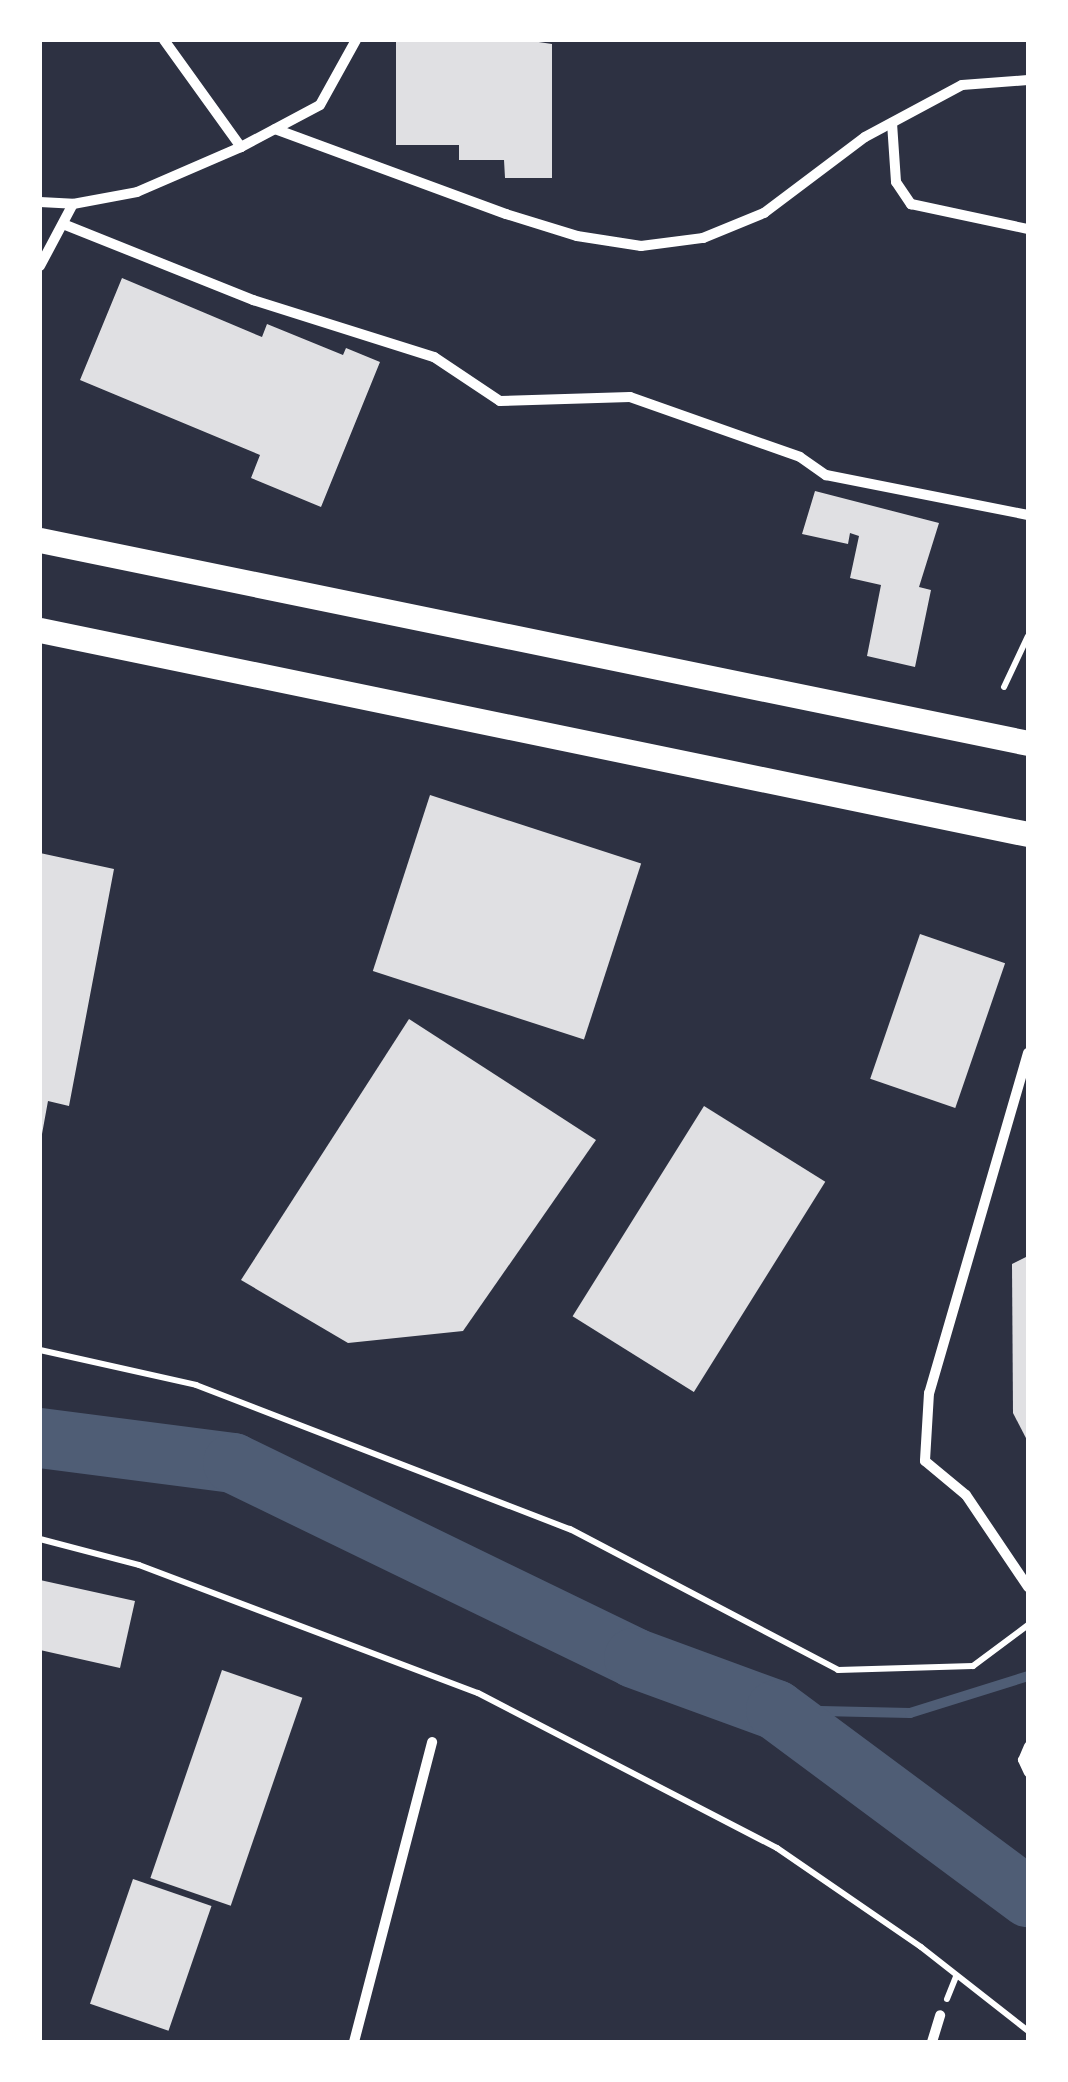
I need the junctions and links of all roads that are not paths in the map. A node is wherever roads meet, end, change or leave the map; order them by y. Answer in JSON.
{"nodes":[{"id":1,"x":164,"y":40,"type":"edge"},
{"id":2,"x":356,"y":40,"type":"edge"},
{"id":3,"x":1028,"y":80,"type":"edge"},
{"id":4,"x":892,"y":123,"type":"junction"},
{"id":5,"x":275,"y":129,"type":"junction"},
{"id":6,"x":241,"y":148,"type":"junction"},
{"id":7,"x":40,"y":202,"type":"edge"},
{"id":8,"x":73,"y":204,"type":"junction"},
{"id":9,"x":62,"y":224,"type":"junction"},
{"id":10,"x":1028,"y":229,"type":"edge"},
{"id":11,"x":40,"y":266,"type":"edge"},
{"id":12,"x":1028,"y":515,"type":"edge"},
{"id":13,"x":40,"y":540,"type":"edge"},
{"id":14,"x":40,"y":630,"type":"edge"},
{"id":15,"x":1028,"y":743,"type":"edge"},
{"id":16,"x":1028,"y":834,"type":"edge"},
{"id":17,"x":1028,"y":1053,"type":"edge"},
{"id":18,"x":1028,"y":1588,"type":"edge"},
{"id":19,"x":432,"y":1742,"type":"dead end"},
{"id":20,"x":1028,"y":1746,"type":"edge"},
{"id":21,"x":1028,"y":1773,"type":"edge"},
{"id":22,"x":940,"y":2015,"type":"dead end"},
{"id":23,"x":354,"y":2042,"type":"edge"},
{"id":24,"x":932,"y":2042,"type":"edge"}],
"edges":[{"from":1,"to":6,"type":"street"},
{"from":2,"to":5,"type":"street"},
{"from":3,"to":4,"type":"street"},
{"from":4,"to":5,"type":"street"},
{"from":4,"to":10,"type":"street"},
{"from":5,"to":6,"type":"street"},
{"from":6,"to":8,"type":"street"},
{"from":7,"to":8,"type":"street"},
{"from":8,"to":9,"type":"street"},
{"from":9,"to":11,"type":"street"},
{"from":9,"to":12,"type":"street"},
{"from":13,"to":15,"type":"highway"},
{"from":14,"to":16,"type":"highway"},
{"from":17,"to":18,"type":"street"},
{"from":19,"to":23,"type":"street"},
{"from":20,"to":21,"type":"lane"},
{"from":22,"to":24,"type":"street"}]}
